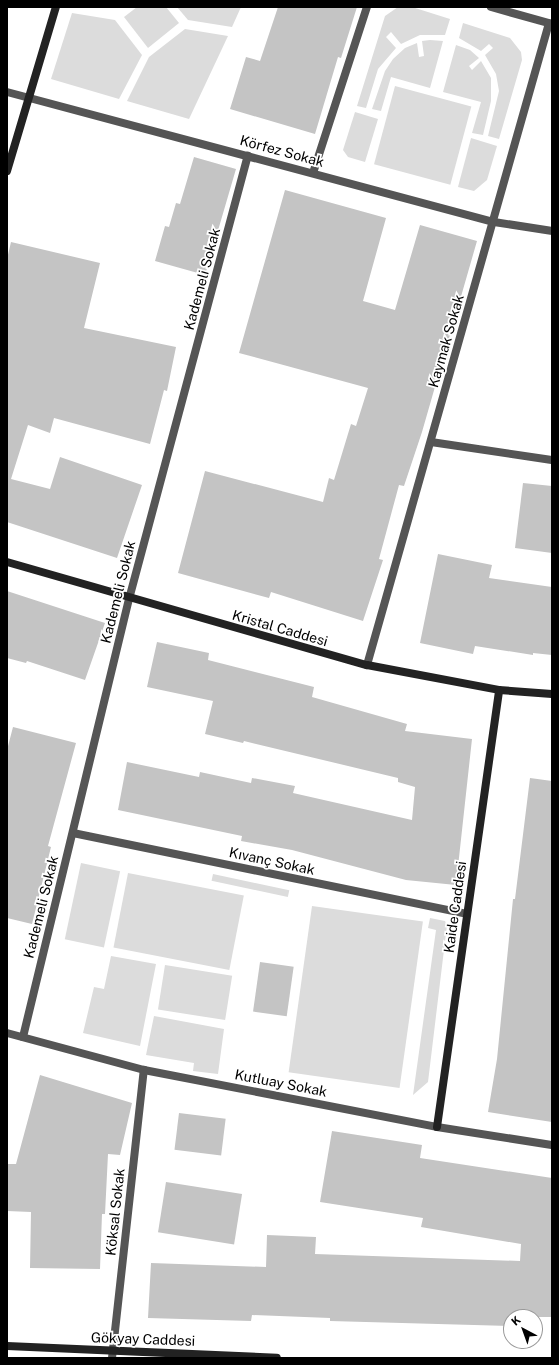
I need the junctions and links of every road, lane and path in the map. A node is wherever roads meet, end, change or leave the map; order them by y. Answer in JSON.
{"nodes":[{"id":1,"x":56,"y":7,"type":"edge"},
{"id":2,"x":367,"y":7,"type":"edge"},
{"id":3,"x":491,"y":7,"type":"edge"},
{"id":4,"x":550,"y":24,"type":"edge"},
{"id":5,"x":7,"y":92,"type":"edge"},
{"id":6,"x":29,"y":97,"type":"junction"},
{"id":7,"x":248,"y":156,"type":"junction"},
{"id":8,"x":7,"y":171,"type":"edge"},
{"id":9,"x":313,"y":173,"type":"junction"},
{"id":10,"x":494,"y":222,"type":"junction"},
{"id":11,"x":552,"y":231,"type":"edge"},
{"id":12,"x":431,"y":442,"type":"junction"},
{"id":13,"x":552,"y":460,"type":"edge"},
{"id":14,"x":7,"y":562,"type":"edge"},
{"id":15,"x":129,"y":599,"type":"junction"},
{"id":16,"x":367,"y":665,"type":"junction"},
{"id":17,"x":498,"y":690,"type":"junction"},
{"id":18,"x":552,"y":694,"type":"edge"},
{"id":19,"x":73,"y":833,"type":"junction"},
{"id":20,"x":467,"y":914,"type":"junction"},
{"id":21,"x":7,"y":1033,"type":"edge"},
{"id":22,"x":23,"y":1037,"type":"junction"},
{"id":23,"x":144,"y":1070,"type":"junction"},
{"id":24,"x":437,"y":1127,"type":"junction"},
{"id":25,"x":552,"y":1145,"type":"edge"},
{"id":26,"x":7,"y":1346,"type":"edge"},
{"id":27,"x":113,"y":1354,"type":"edge"},
{"id":28,"x":277,"y":1358,"type":"edge"}],
"edges":[{"from":1,"to":6,"type":"street"},
{"from":2,"to":9,"type":"street"},
{"from":3,"to":4,"type":"street"},
{"from":4,"to":10,"type":"street","name":"Kaymak Sokak"},
{"from":5,"to":6,"type":"street","name":"Körfez Sokak"},
{"from":6,"to":7,"type":"street","name":"Körfez Sokak"},
{"from":6,"to":8,"type":"street"},
{"from":7,"to":9,"type":"street","name":"Körfez Sokak"},
{"from":7,"to":15,"type":"street","name":"Kademeli Sokak"},
{"from":9,"to":10,"type":"street","name":"Körfez Sokak"},
{"from":10,"to":11,"type":"street","name":"Körfez Sokak"},
{"from":10,"to":12,"type":"street","name":"Kaymak Sokak"},
{"from":12,"to":13,"type":"street"},
{"from":12,"to":16,"type":"street","name":"Kaymak Sokak"},
{"from":14,"to":15,"type":"street","name":"Kristal Caddesi"},
{"from":15,"to":16,"type":"street","name":"Kristal Caddesi"},
{"from":15,"to":19,"type":"street","name":"Kademeli Sokak"},
{"from":16,"to":17,"type":"street","name":"Kristal Caddesi"},
{"from":17,"to":18,"type":"street","name":"Kristal Caddesi"},
{"from":17,"to":20,"type":"street","name":"Kaide Caddesi"},
{"from":19,"to":20,"type":"street","name":"Kıvanç Sokak"},
{"from":19,"to":22,"type":"street","name":"Kademeli Sokak"},
{"from":20,"to":24,"type":"street","name":"Kaide Caddesi"},
{"from":21,"to":22,"type":"street","name":"Kutluay Sokak"},
{"from":22,"to":23,"type":"street","name":"Kutluay Sokak"},
{"from":23,"to":24,"type":"street","name":"Kutluay Sokak"},
{"from":23,"to":27,"type":"street","name":"Köksal Sokak"},
{"from":24,"to":25,"type":"street","name":"Kutluay Sokak"},
{"from":26,"to":27,"type":"street","name":"Gökyay Caddesi"},
{"from":27,"to":28,"type":"street","name":"Gökyay Caddesi"}]}
